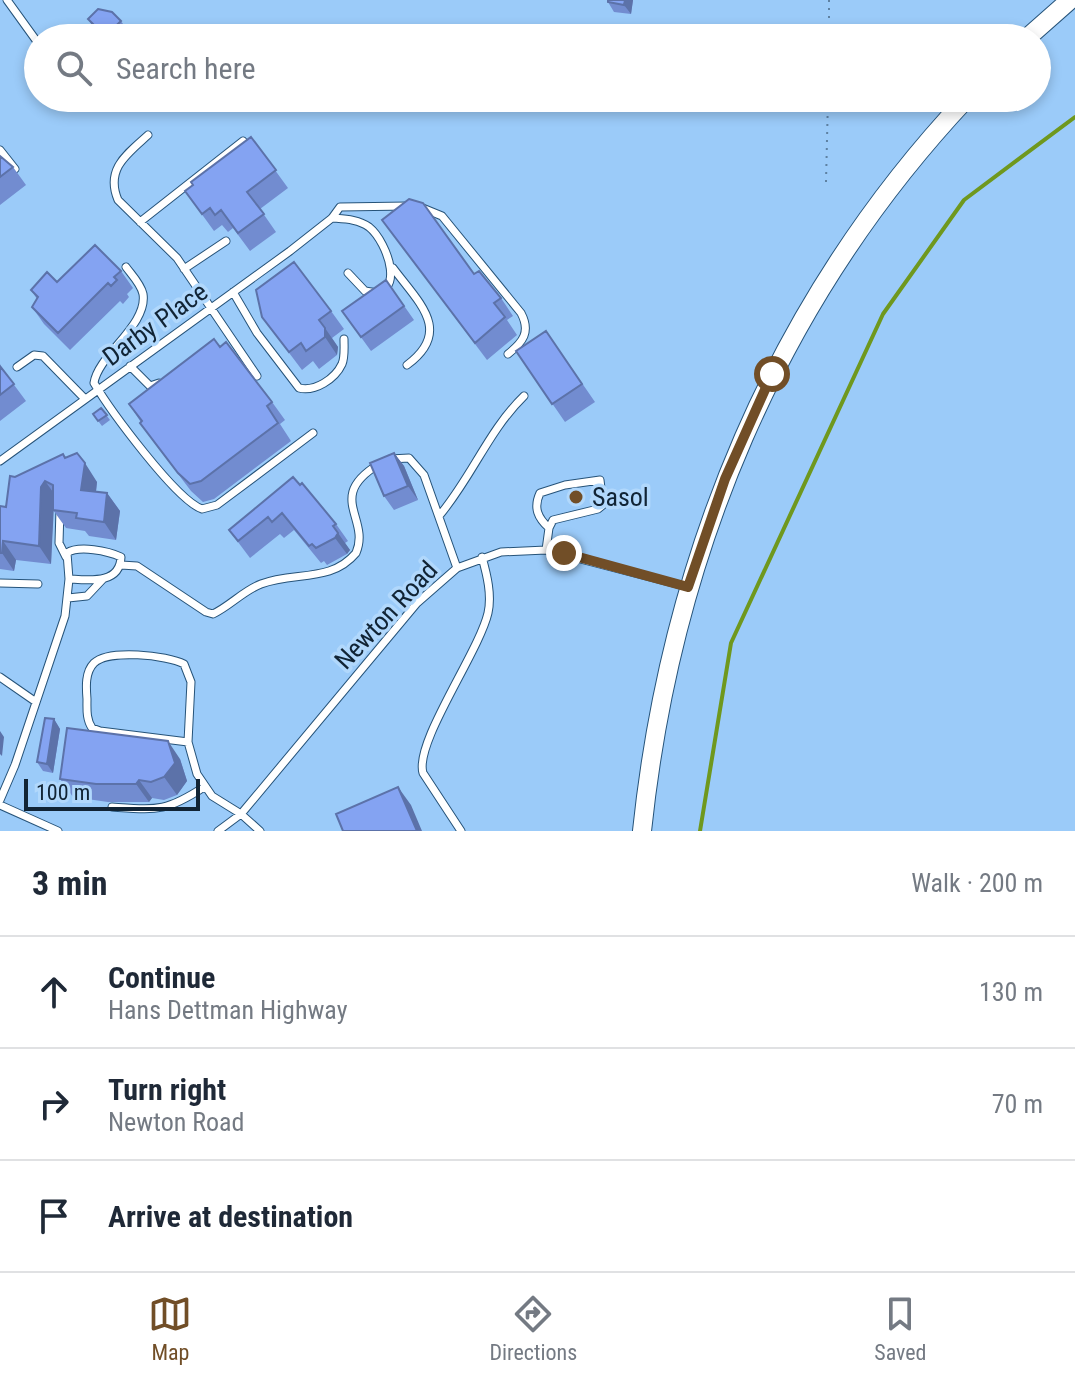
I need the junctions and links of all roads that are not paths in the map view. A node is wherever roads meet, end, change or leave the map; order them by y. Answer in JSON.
{"nodes":[{"id":1,"x":7,"y":0,"type":"edge"},
{"id":2,"x":1070,"y":0,"type":"edge"},
{"id":3,"x":24,"y":24,"type":"edge"},
{"id":4,"x":1043,"y":24,"type":"edge"},
{"id":5,"x":955,"y":112,"type":"edge"},
{"id":6,"x":148,"y":135,"type":"dead end"},
{"id":7,"x":243,"y":141,"type":"edge"},
{"id":8,"x":0,"y":150,"type":"edge"},
{"id":9,"x":15,"y":169,"type":"edge"},
{"id":10,"x":332,"y":218,"type":"junction"},
{"id":11,"x":140,"y":222,"type":"junction"},
{"id":12,"x":226,"y":241,"type":"dead end"},
{"id":13,"x":391,"y":266,"type":"junction"},
{"id":14,"x":126,"y":267,"type":"dead end"},
{"id":15,"x":184,"y":269,"type":"junction"},
{"id":16,"x":348,"y":273,"type":"dead end"},
{"id":17,"x":233,"y":292,"type":"junction"},
{"id":18,"x":212,"y":306,"type":"junction"},
{"id":19,"x":344,"y":339,"type":"dead end"},
{"id":20,"x":508,"y":354,"type":"dead end"},
{"id":21,"x":407,"y":365,"type":"dead end"},
{"id":22,"x":130,"y":366,"type":"junction"},
{"id":23,"x":17,"y":367,"type":"dead end"},
{"id":24,"x":257,"y":376,"type":"edge"},
{"id":25,"x":163,"y":380,"type":"edge"},
{"id":26,"x":98,"y":390,"type":"junction"},
{"id":27,"x":524,"y":396,"type":"dead end"},
{"id":28,"x":85,"y":399,"type":"junction"},
{"id":29,"x":313,"y":433,"type":"dead end"},
{"id":30,"x":0,"y":461,"type":"edge"},
{"id":31,"x":60,"y":505,"type":"edge"},
{"id":32,"x":439,"y":516,"type":"junction"},
{"id":33,"x":549,"y":528,"type":"junction"},
{"id":34,"x":546,"y":550,"type":"junction"},
{"id":35,"x":66,"y":557,"type":"junction"},
{"id":36,"x":482,"y":557,"type":"junction"},
{"id":37,"x":121,"y":565,"type":"junction"},
{"id":38,"x":457,"y":568,"type":"junction"},
{"id":39,"x":69,"y":579,"type":"junction"},
{"id":40,"x":103,"y":579,"type":"junction"},
{"id":41,"x":0,"y":583,"type":"edge"},
{"id":42,"x":38,"y":584,"type":"dead end"},
{"id":43,"x":688,"y":587,"type":"junction"},
{"id":44,"x":68,"y":598,"type":"junction"},
{"id":45,"x":0,"y":677,"type":"edge"},
{"id":46,"x":36,"y":702,"type":"junction"},
{"id":47,"x":188,"y":742,"type":"junction"},
{"id":48,"x":204,"y":787,"type":"junction"},
{"id":49,"x":0,"y":802,"type":"edge"},
{"id":50,"x":112,"y":807,"type":"dead end"},
{"id":51,"x":241,"y":814,"type":"junction"},
{"id":52,"x":58,"y":831,"type":"edge"},
{"id":53,"x":218,"y":831,"type":"edge"},
{"id":54,"x":260,"y":831,"type":"edge"},
{"id":55,"x":461,"y":831,"type":"edge"},
{"id":56,"x":642,"y":831,"type":"edge"}],
"edges":[{"from":1,"to":3,"type":"lane"},
{"from":2,"to":4,"type":"street"},
{"from":5,"to":43,"type":"street"},
{"from":6,"to":11,"type":"lane"},
{"from":7,"to":11,"type":"lane"},
{"from":8,"to":9,"type":"lane"},
{"from":10,"to":13,"type":"lane"},
{"from":10,"to":17,"type":"lane","name":"Darby Place"},
{"from":10,"to":20,"type":"lane","name":"Darby Place"},
{"from":11,"to":15,"type":"lane"},
{"from":12,"to":15,"type":"lane"},
{"from":13,"to":16,"type":"lane"},
{"from":13,"to":21,"type":"lane"},
{"from":14,"to":26,"type":"lane"},
{"from":15,"to":18,"type":"lane"},
{"from":17,"to":18,"type":"lane","name":"Darby Place"},
{"from":17,"to":19,"type":"lane"},
{"from":18,"to":22,"type":"lane","name":"Darby Place"},
{"from":18,"to":24,"type":"lane"},
{"from":22,"to":25,"type":"lane"},
{"from":22,"to":26,"type":"lane","name":"Darby Place"},
{"from":23,"to":28,"type":"lane"},
{"from":26,"to":28,"type":"lane","name":"Darby Place"},
{"from":26,"to":29,"type":"lane"},
{"from":27,"to":32,"type":"lane"},
{"from":28,"to":30,"type":"lane","name":"Darby Place"},
{"from":31,"to":35,"type":"lane"},
{"from":32,"to":37,"type":"lane"},
{"from":32,"to":38,"type":"lane"},
{"from":33,"to":33,"type":"lane"},
{"from":33,"to":34,"type":"lane"},
{"from":34,"to":36,"type":"lane","name":"Newton Road"},
{"from":34,"to":43,"type":"lane","name":"Newton Road"},
{"from":35,"to":37,"type":"lane"},
{"from":35,"to":39,"type":"lane"},
{"from":36,"to":38,"type":"lane","name":"Newton Road"},
{"from":36,"to":55,"type":"lane"},
{"from":37,"to":40,"type":"lane"},
{"from":38,"to":51,"type":"lane","name":"Newton Road"},
{"from":39,"to":40,"type":"lane"},
{"from":39,"to":44,"type":"lane"},
{"from":40,"to":44,"type":"lane"},
{"from":41,"to":42,"type":"lane"},
{"from":43,"to":56,"type":"street"},
{"from":44,"to":46,"type":"lane"},
{"from":45,"to":46,"type":"lane"},
{"from":46,"to":49,"type":"lane"},
{"from":47,"to":47,"type":"lane"},
{"from":47,"to":48,"type":"lane"},
{"from":48,"to":50,"type":"lane"},
{"from":48,"to":51,"type":"lane"},
{"from":49,"to":52,"type":"lane"},
{"from":51,"to":53,"type":"lane","name":"Newton Road"},
{"from":51,"to":54,"type":"lane"}]}
